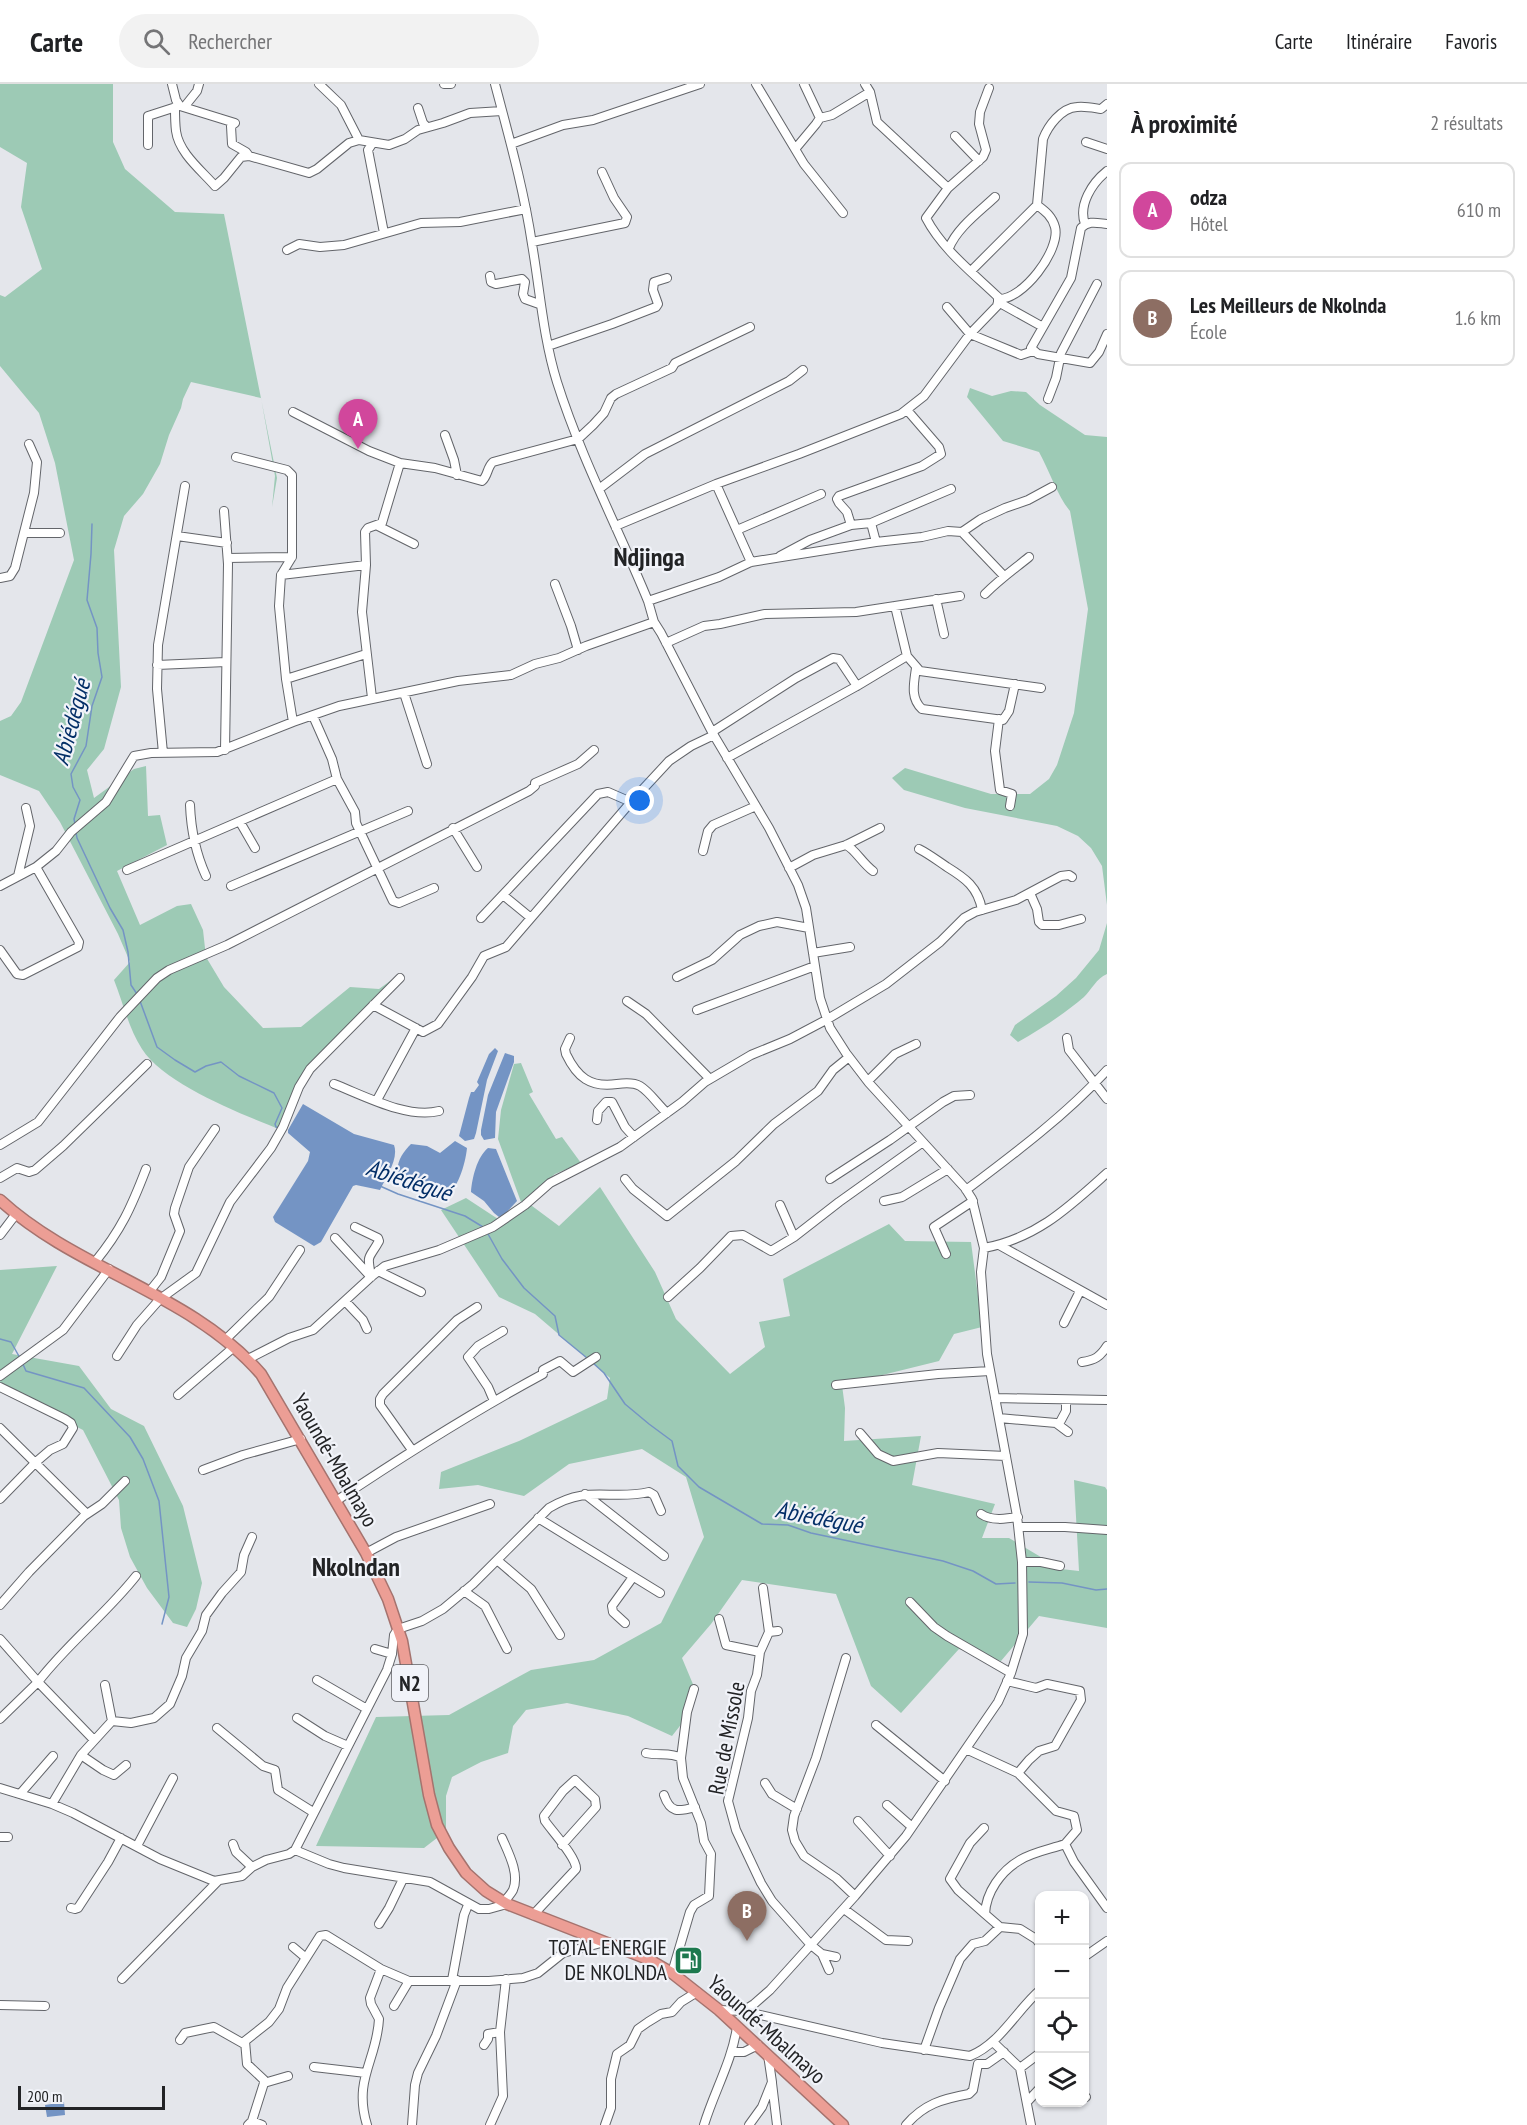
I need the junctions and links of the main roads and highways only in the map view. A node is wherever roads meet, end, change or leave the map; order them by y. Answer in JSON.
{"nodes":[{"id":1,"x":0,"y":1200,"type":"edge"},
{"id":2,"x":843,"y":2125,"type":"edge"}],
"edges":[{"from":1,"to":2,"type":"highway","name":"Yaoundé-Mbalmayo","number":"N2"}]}
